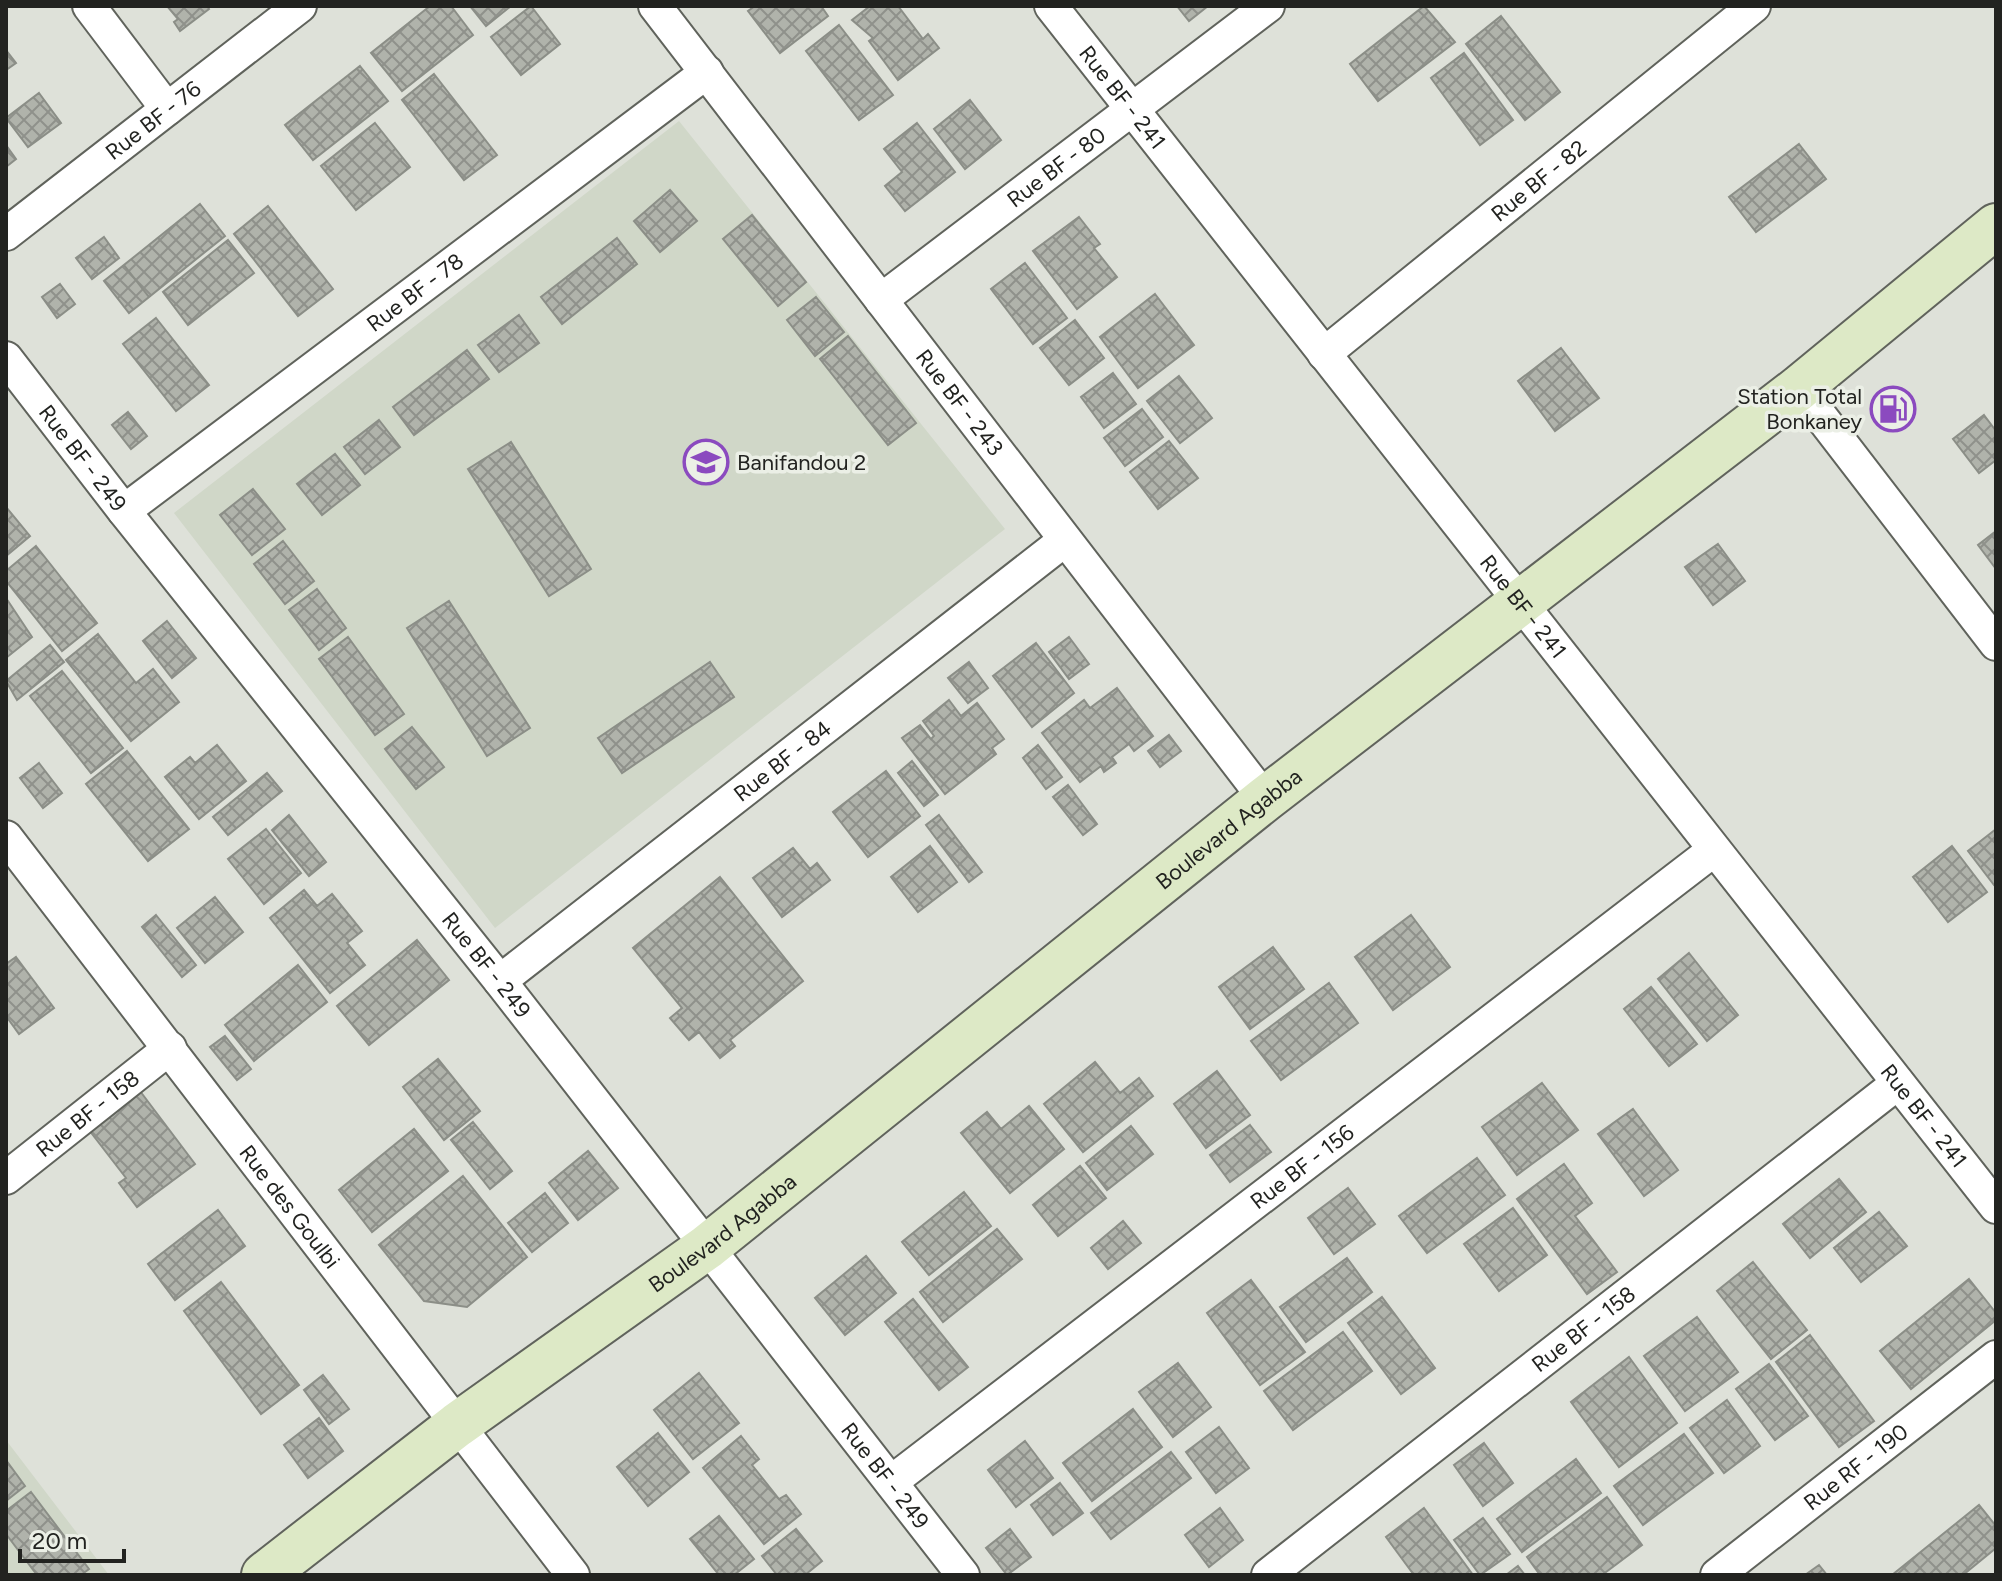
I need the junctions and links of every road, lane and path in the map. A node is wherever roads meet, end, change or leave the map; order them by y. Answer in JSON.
{"nodes":[{"id":1,"x":89,"y":6,"type":"edge"},
{"id":2,"x":300,"y":6,"type":"edge"},
{"id":3,"x":655,"y":6,"type":"edge"},
{"id":4,"x":1051,"y":6,"type":"edge"},
{"id":5,"x":1268,"y":6,"type":"edge"},
{"id":6,"x":1754,"y":6,"type":"edge"},
{"id":7,"x":707,"y":72,"type":"junction"},
{"id":8,"x":167,"y":109,"type":"junction"},
{"id":9,"x":1131,"y":110,"type":"junction"},
{"id":10,"x":1996,"y":226,"type":"edge"},
{"id":11,"x":6,"y":234,"type":"edge"},
{"id":12,"x":881,"y":300,"type":"junction"},
{"id":13,"x":1324,"y":354,"type":"junction"},
{"id":14,"x":6,"y":358,"type":"edge"},
{"id":15,"x":1799,"y":388,"type":"junction"},
{"id":16,"x":124,"y":511,"type":"junction"},
{"id":17,"x":1065,"y":540,"type":"junction"},
{"id":18,"x":1519,"y":601,"type":"junction"},
{"id":19,"x":1996,"y":644,"type":"edge"},
{"id":20,"x":1265,"y":799,"type":"junction"},
{"id":21,"x":6,"y":837,"type":"edge"},
{"id":22,"x":1714,"y":850,"type":"junction"},
{"id":23,"x":500,"y":981,"type":"junction"},
{"id":24,"x":170,"y":1048,"type":"junction"},
{"id":25,"x":1898,"y":1083,"type":"junction"},
{"id":26,"x":6,"y":1178,"type":"edge"},
{"id":27,"x":1996,"y":1207,"type":"edge"},
{"id":28,"x":707,"y":1247,"type":"junction"},
{"id":29,"x":1996,"y":1357,"type":"edge"},
{"id":30,"x":457,"y":1425,"type":"junction"},
{"id":31,"x":891,"y":1482,"type":"junction"},
{"id":32,"x":264,"y":1575,"type":"edge"},
{"id":33,"x":573,"y":1575,"type":"edge"},
{"id":34,"x":963,"y":1575,"type":"edge"},
{"id":35,"x":1268,"y":1575,"type":"edge"},
{"id":36,"x":1717,"y":1575,"type":"edge"}],
"edges":[{"from":1,"to":8,"type":"street"},
{"from":2,"to":8,"type":"street","name":"Rue BF - 76"},
{"from":3,"to":7,"type":"street","name":"Rue BF - 243"},
{"from":4,"to":9,"type":"street","name":"Rue BF - 241"},
{"from":5,"to":9,"type":"street","name":"Rue BF - 80"},
{"from":6,"to":13,"type":"street","name":"Rue BF - 82"},
{"from":7,"to":12,"type":"street","name":"Rue BF - 243"},
{"from":7,"to":16,"type":"street","name":"Rue BF - 78"},
{"from":8,"to":11,"type":"street","name":"Rue BF - 76"},
{"from":9,"to":12,"type":"street","name":"Rue BF - 80"},
{"from":9,"to":13,"type":"street","name":"Rue BF - 241"},
{"from":10,"to":15,"type":"main road","name":"Boulevard Agabba"},
{"from":12,"to":17,"type":"street","name":"Rue BF - 243"},
{"from":13,"to":18,"type":"street","name":"Rue BF - 241"},
{"from":14,"to":16,"type":"street","name":"Rue BF - 249"},
{"from":15,"to":18,"type":"main road","name":"Boulevard Agabba"},
{"from":15,"to":19,"type":"street"},
{"from":16,"to":23,"type":"street","name":"Rue BF - 249"},
{"from":17,"to":20,"type":"street","name":"Rue BF - 243"},
{"from":17,"to":23,"type":"street","name":"Rue BF - 84"},
{"from":18,"to":20,"type":"main road","name":"Boulevard Agabba"},
{"from":18,"to":22,"type":"street","name":"Rue BF - 241"},
{"from":20,"to":28,"type":"main road","name":"Boulevard Agabba"},
{"from":21,"to":24,"type":"street","name":"Rue des Goulbi"},
{"from":22,"to":25,"type":"street","name":"Rue BF - 241"},
{"from":22,"to":31,"type":"street","name":"Rue BF - 156"},
{"from":23,"to":28,"type":"street","name":"Rue BF - 249"},
{"from":24,"to":26,"type":"street","name":"Rue BF - 158"},
{"from":24,"to":30,"type":"street","name":"Rue des Goulbi"},
{"from":25,"to":27,"type":"street","name":"Rue BF - 241"},
{"from":25,"to":35,"type":"street","name":"Rue BF - 158"},
{"from":28,"to":30,"type":"main road","name":"Boulevard Agabba"},
{"from":28,"to":31,"type":"street","name":"Rue BF - 249"},
{"from":29,"to":36,"type":"street","name":"Rue RF - 190"},
{"from":30,"to":32,"type":"main road","name":"Boulevard Agabba"},
{"from":30,"to":33,"type":"street","name":"Rue des Goulbi"},
{"from":31,"to":34,"type":"street","name":"Rue BF - 249"}]}
